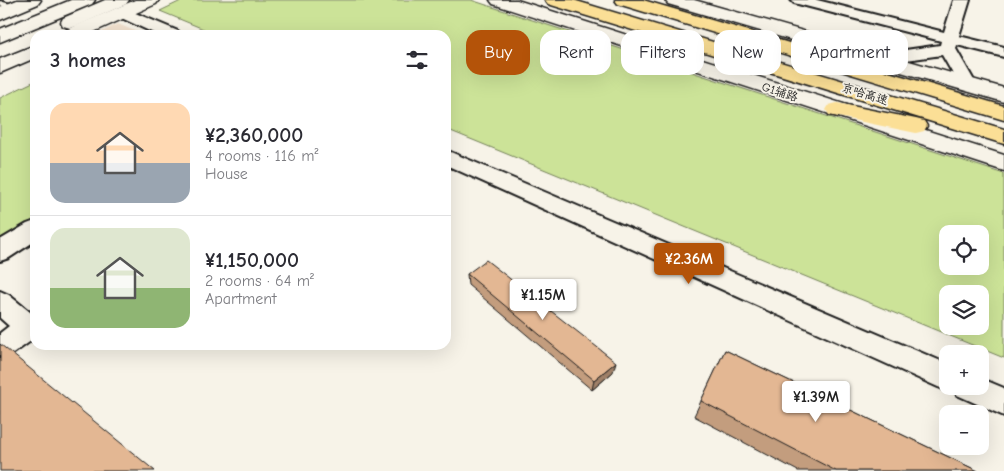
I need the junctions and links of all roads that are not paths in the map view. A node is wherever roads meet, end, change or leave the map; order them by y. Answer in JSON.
{"nodes":[{"id":1,"x":32,"y":0,"type":"edge"},
{"id":2,"x":86,"y":0,"type":"edge"},
{"id":3,"x":150,"y":0,"type":"edge"},
{"id":4,"x":499,"y":0,"type":"edge"},
{"id":5,"x":554,"y":0,"type":"edge"},
{"id":6,"x":624,"y":0,"type":"edge"},
{"id":7,"x":674,"y":0,"type":"edge"},
{"id":8,"x":799,"y":0,"type":"edge"},
{"id":9,"x":962,"y":0,"type":"edge"},
{"id":10,"x":121,"y":6,"type":"edge"},
{"id":11,"x":5,"y":8,"type":"edge"},
{"id":12,"x":706,"y":9,"type":"junction"},
{"id":13,"x":55,"y":30,"type":"edge"},
{"id":14,"x":80,"y":30,"type":"edge"},
{"id":15,"x":163,"y":30,"type":"edge"},
{"id":16,"x":791,"y":34,"type":"edge"},
{"id":17,"x":0,"y":36,"type":"edge"},
{"id":18,"x":30,"y":40,"type":"edge"},
{"id":19,"x":948,"y":44,"type":"junction"},
{"id":20,"x":1004,"y":52,"type":"edge"},
{"id":21,"x":0,"y":53,"type":"edge"},
{"id":22,"x":30,"y":53,"type":"edge"},
{"id":23,"x":908,"y":53,"type":"edge"},
{"id":24,"x":0,"y":67,"type":"edge"},
{"id":25,"x":908,"y":67,"type":"edge"},
{"id":26,"x":967,"y":84,"type":"junction"},
{"id":27,"x":937,"y":92,"type":"junction"},
{"id":28,"x":1004,"y":95,"type":"edge"},
{"id":29,"x":837,"y":110,"type":"junction"},
{"id":30,"x":1004,"y":113,"type":"edge"},
{"id":31,"x":1004,"y":136,"type":"edge"},
{"id":32,"x":1004,"y":144,"type":"edge"},
{"id":33,"x":451,"y":159,"type":"edge"},
{"id":34,"x":1004,"y":163,"type":"edge"},
{"id":35,"x":30,"y":233,"type":"edge"},
{"id":36,"x":0,"y":252,"type":"edge"},
{"id":37,"x":0,"y":302,"type":"edge"},
{"id":38,"x":0,"y":348,"type":"edge"},
{"id":39,"x":939,"y":374,"type":"edge"},
{"id":40,"x":988,"y":395,"type":"edge"},
{"id":41,"x":1004,"y":402,"type":"edge"}],
"edges":[{"from":1,"to":11,"type":"street"},
{"from":2,"to":17,"type":"street"},
{"from":3,"to":10,"type":"street"},
{"from":4,"to":29,"type":"street","name":"G1辅路"},
{"from":5,"to":31,"type":"highway","name":"京哈高速"},
{"from":6,"to":27,"type":"highway","name":"京哈高速"},
{"from":7,"to":12,"type":"street"},
{"from":8,"to":19,"type":"street"},
{"from":9,"to":19,"type":"street"},
{"from":10,"to":13,"type":"street"},
{"from":10,"to":14,"type":"street"},
{"from":10,"to":15,"type":"street"},
{"from":12,"to":16,"type":"street"},
{"from":12,"to":27,"type":"highway"},
{"from":18,"to":21,"type":"street"},
{"from":19,"to":20,"type":"street"},
{"from":19,"to":23,"type":"street"},
{"from":19,"to":26,"type":"street"},
{"from":22,"to":24,"type":"street"},
{"from":25,"to":26,"type":"street"},
{"from":26,"to":28,"type":"street"},
{"from":27,"to":30,"type":"highway","name":"京哈高速"},
{"from":29,"to":32,"type":"highway"},
{"from":29,"to":34,"type":"street","name":"G1辅路"},
{"from":33,"to":39,"type":"street"},
{"from":35,"to":36,"type":"street"},
{"from":37,"to":38,"type":"street"},
{"from":40,"to":41,"type":"street"}]}
